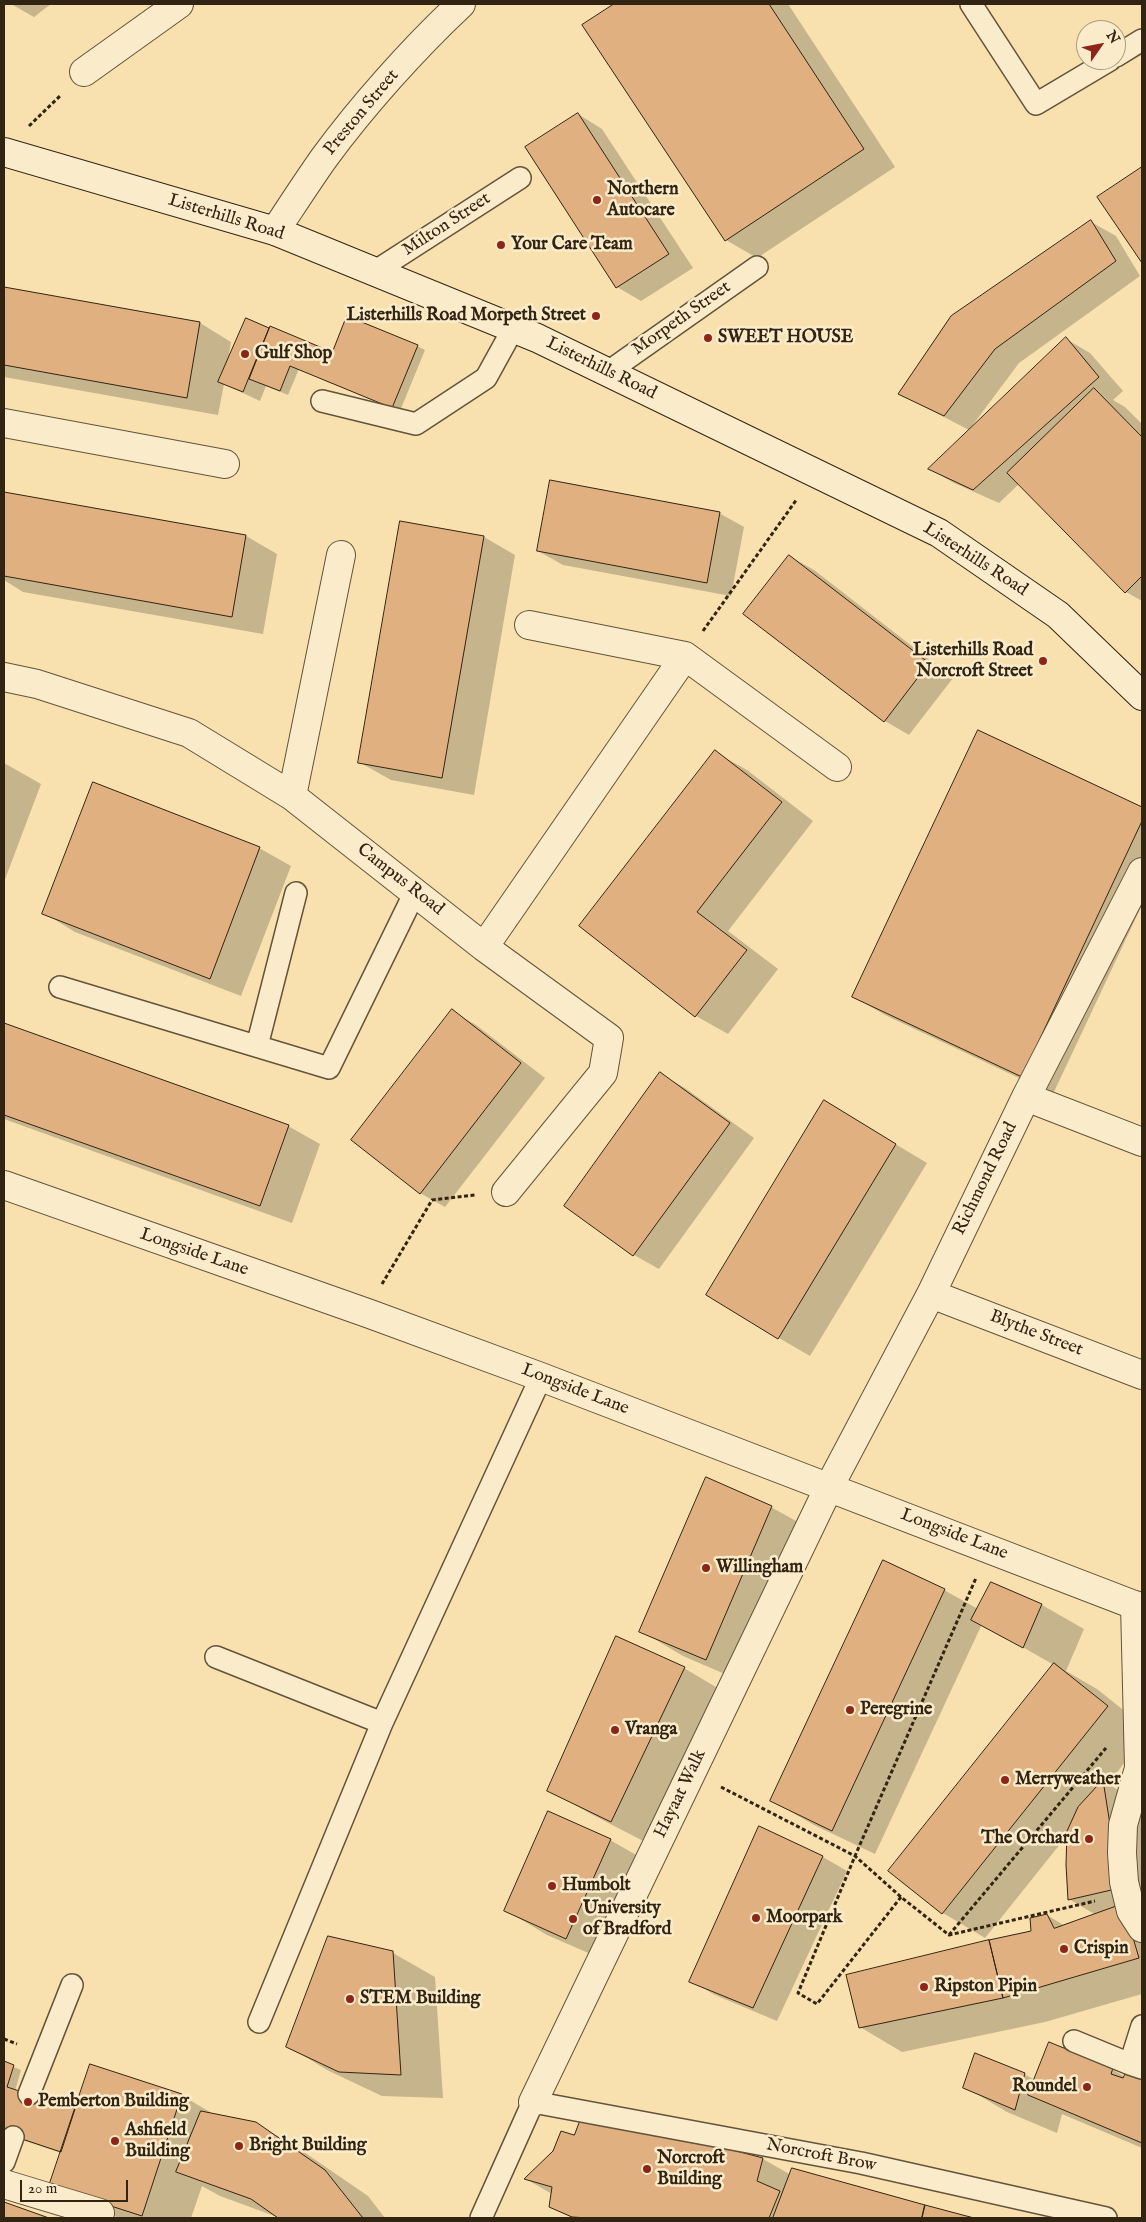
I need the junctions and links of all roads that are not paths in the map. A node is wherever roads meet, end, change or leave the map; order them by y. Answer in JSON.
{"nodes":[{"id":1,"x":179,"y":4,"type":"edge"},
{"id":2,"x":461,"y":4,"type":"edge"},
{"id":3,"x":971,"y":4,"type":"edge"},
{"id":4,"x":1142,"y":40,"type":"edge"},
{"id":5,"x":1126,"y":50,"type":"edge"},
{"id":6,"x":1093,"y":70,"type":"edge"},
{"id":7,"x":84,"y":72,"type":"road end"},
{"id":8,"x":4,"y":152,"type":"edge"},
{"id":9,"x":520,"y":178,"type":"dead end"},
{"id":10,"x":274,"y":231,"type":"junction"},
{"id":11,"x":757,"y":267,"type":"dead end"},
{"id":12,"x":374,"y":272,"type":"junction"},
{"id":13,"x":513,"y":328,"type":"junction"},
{"id":14,"x":608,"y":372,"type":"junction"},
{"id":15,"x":322,"y":401,"type":"dead end"},
{"id":16,"x":4,"y":422,"type":"edge"},
{"id":17,"x":225,"y":464,"type":"dead end"},
{"id":18,"x":341,"y":555,"type":"dead end"},
{"id":19,"x":529,"y":625,"type":"dead end"},
{"id":20,"x":685,"y":656,"type":"junction"},
{"id":21,"x":4,"y":677,"type":"edge"},
{"id":22,"x":1142,"y":696,"type":"edge"},
{"id":23,"x":837,"y":767,"type":"dead end"},
{"id":24,"x":292,"y":796,"type":"junction"},
{"id":25,"x":1142,"y":872,"type":"edge"},
{"id":26,"x":415,"y":892,"type":"junction"},
{"id":27,"x":296,"y":893,"type":"dead end"},
{"id":28,"x":484,"y":947,"type":"junction"},
{"id":29,"x":60,"y":987,"type":"dead end"},
{"id":30,"x":257,"y":1046,"type":"junction"},
{"id":31,"x":1026,"y":1097,"type":"junction"},
{"id":32,"x":1142,"y":1142,"type":"edge"},
{"id":33,"x":4,"y":1186,"type":"edge"},
{"id":34,"x":506,"y":1192,"type":"road end"},
{"id":35,"x":931,"y":1294,"type":"junction"},
{"id":36,"x":1142,"y":1375,"type":"edge"},
{"id":37,"x":541,"y":1377,"type":"junction"},
{"id":38,"x":830,"y":1487,"type":"junction"},
{"id":39,"x":1138,"y":1606,"type":"edge"},
{"id":40,"x":216,"y":1657,"type":"dead end"},
{"id":41,"x":382,"y":1723,"type":"junction"},
{"id":42,"x":1140,"y":1768,"type":"edge"},
{"id":43,"x":1142,"y":1928,"type":"edge"},
{"id":44,"x":72,"y":1985,"type":"dead end"},
{"id":45,"x":259,"y":2022,"type":"dead end"},
{"id":46,"x":1142,"y":2026,"type":"edge"},
{"id":47,"x":1074,"y":2042,"type":"dead end"},
{"id":48,"x":1136,"y":2066,"type":"edge"},
{"id":49,"x":29,"y":2094,"type":"dead end"},
{"id":50,"x":534,"y":2102,"type":"junction"},
{"id":51,"x":13,"y":2136,"type":"dead end"},
{"id":52,"x":4,"y":2162,"type":"edge"},
{"id":53,"x":4,"y":2184,"type":"edge"},
{"id":54,"x":100,"y":2213,"type":"dead end"},
{"id":55,"x":481,"y":2218,"type":"edge"},
{"id":56,"x":1106,"y":2218,"type":"edge"}],
"edges":[{"from":1,"to":7,"type":"street"},
{"from":2,"to":10,"type":"street","name":"Preston Street"},
{"from":3,"to":6,"type":"lane"},
{"from":4,"to":5,"type":"lane"},
{"from":8,"to":10,"type":"street","name":"Listerhills Road"},
{"from":9,"to":12,"type":"lane","name":"Milton Street"},
{"from":10,"to":12,"type":"street","name":"Listerhills Road"},
{"from":11,"to":14,"type":"lane","name":"Morpeth Street"},
{"from":12,"to":13,"type":"street","name":"Listerhills Road"},
{"from":13,"to":14,"type":"street","name":"Listerhills Road"},
{"from":13,"to":15,"type":"lane"},
{"from":14,"to":22,"type":"street","name":"Listerhills Road"},
{"from":16,"to":17,"type":"street"},
{"from":18,"to":24,"type":"street"},
{"from":19,"to":20,"type":"street"},
{"from":20,"to":23,"type":"street"},
{"from":20,"to":28,"type":"street"},
{"from":21,"to":24,"type":"street","name":"Campus Road"},
{"from":24,"to":26,"type":"street","name":"Campus Road"},
{"from":25,"to":31,"type":"street","name":"Richmond Road"},
{"from":26,"to":28,"type":"street","name":"Campus Road"},
{"from":26,"to":30,"type":"lane"},
{"from":27,"to":30,"type":"lane"},
{"from":28,"to":34,"type":"street","name":"Campus Road"},
{"from":29,"to":30,"type":"lane"},
{"from":31,"to":32,"type":"street"},
{"from":31,"to":35,"type":"street","name":"Richmond Road"},
{"from":33,"to":37,"type":"street","name":"Longside Lane"},
{"from":35,"to":36,"type":"street","name":"Blythe Street"},
{"from":35,"to":38,"type":"street","name":"Richmond Road"},
{"from":37,"to":38,"type":"street","name":"Longside Lane"},
{"from":37,"to":41,"type":"lane"},
{"from":38,"to":39,"type":"street","name":"Longside Lane"},
{"from":38,"to":50,"type":"street","name":"Hayaat Walk"},
{"from":39,"to":42,"type":"street"},
{"from":40,"to":41,"type":"lane"},
{"from":41,"to":45,"type":"lane"},
{"from":42,"to":43,"type":"street"},
{"from":44,"to":49,"type":"lane"},
{"from":46,"to":48,"type":"lane"},
{"from":47,"to":48,"type":"lane"},
{"from":50,"to":55,"type":"lane"},
{"from":50,"to":56,"type":"lane","name":"Norcroft Brow"},
{"from":51,"to":52,"type":"lane"},
{"from":53,"to":54,"type":"street"}]}
